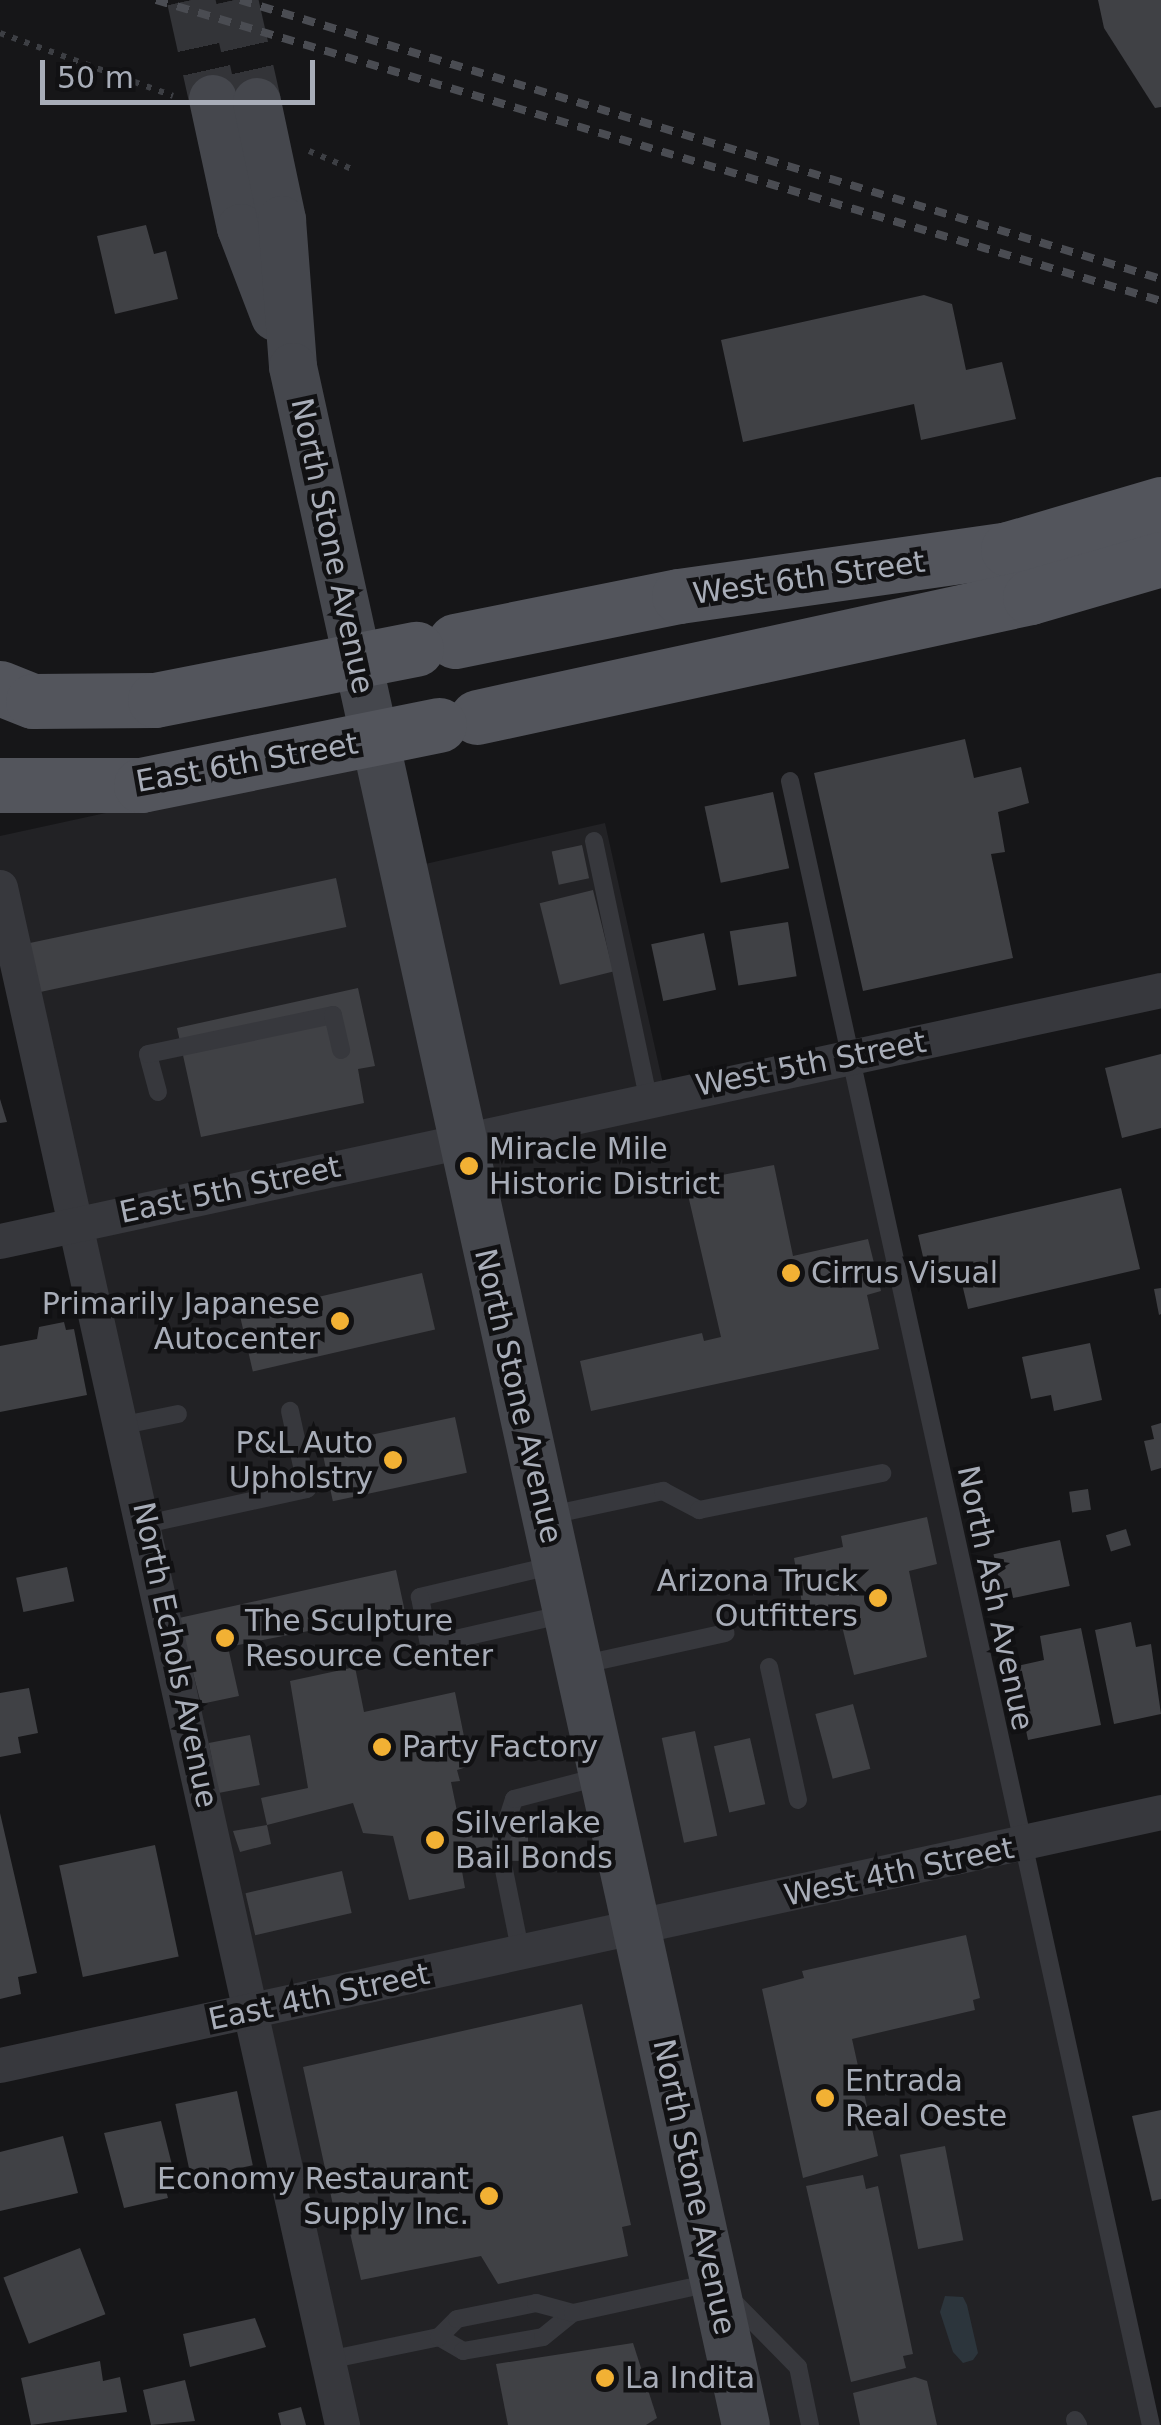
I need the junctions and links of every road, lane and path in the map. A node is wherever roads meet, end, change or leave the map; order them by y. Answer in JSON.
{"nodes":[{"id":1,"x":0,"y":32,"type":"edge"},
{"id":2,"x":123,"y":76,"type":"dead end"},
{"id":3,"x":235,"y":100,"type":"tunnel mouth"},
{"id":4,"x":1161,"y":504,"type":"edge"},
{"id":5,"x":1161,"y":558,"type":"edge"},
{"id":6,"x":356,"y":662,"type":"junction"},
{"id":7,"x":11,"y":696,"type":"edge"},
{"id":8,"x":374,"y":740,"type":"junction"},
{"id":9,"x":790,"y":781,"type":"dead end"},
{"id":10,"x":0,"y":785,"type":"edge"},
{"id":11,"x":594,"y":841,"type":"dead end"},
{"id":12,"x":0,"y":888,"type":"edge"},
{"id":13,"x":1161,"y":990,"type":"edge"},
{"id":14,"x":341,"y":1050,"type":"dead end"},
{"id":15,"x":850,"y":1058,"type":"junction"},
{"id":16,"x":158,"y":1092,"type":"dead end"},
{"id":17,"x":648,"y":1097,"type":"junction"},
{"id":18,"x":460,"y":1139,"type":"junction"},
{"id":19,"x":73,"y":1224,"type":"junction"},
{"id":20,"x":0,"y":1241,"type":"edge"},
{"id":21,"x":290,"y":1410,"type":"dead end"},
{"id":22,"x":178,"y":1414,"type":"dead end"},
{"id":23,"x":124,"y":1425,"type":"junction"},
{"id":24,"x":882,"y":1473,"type":"dead end"},
{"id":25,"x":545,"y":1516,"type":"junction"},
{"id":26,"x":146,"y":1524,"type":"junction"},
{"id":27,"x":556,"y":1565,"type":"junction"},
{"id":28,"x":567,"y":1614,"type":"junction"},
{"id":29,"x":726,"y":1632,"type":"dead end"},
{"id":30,"x":578,"y":1666,"type":"junction"},
{"id":31,"x":769,"y":1666,"type":"dead end"},
{"id":32,"x":603,"y":1776,"type":"junction"},
{"id":33,"x":798,"y":1800,"type":"dead end"},
{"id":34,"x":1161,"y":1812,"type":"edge"},
{"id":35,"x":502,"y":1836,"type":"dead end"},
{"id":36,"x":1022,"y":1845,"type":"junction"},
{"id":37,"x":502,"y":1860,"type":"dead end"},
{"id":38,"x":637,"y":1928,"type":"junction"},
{"id":39,"x":521,"y":1954,"type":"junction"},
{"id":40,"x":251,"y":2013,"type":"junction"},
{"id":41,"x":0,"y":2065,"type":"edge"},
{"id":42,"x":715,"y":2282,"type":"junction"},
{"id":43,"x":573,"y":2313,"type":"junction"},
{"id":44,"x":439,"y":2338,"type":"junction"},
{"id":45,"x":328,"y":2360,"type":"junction"},
{"id":46,"x":342,"y":2425,"type":"edge"},
{"id":47,"x":746,"y":2425,"type":"edge"},
{"id":48,"x":810,"y":2425,"type":"edge"},
{"id":49,"x":1151,"y":2425,"type":"edge"}],
"edges":[{"from":1,"to":2,"type":"path"},
{"from":3,"to":6,"type":"main road","name":"North Stone Avenue"},
{"from":4,"to":6,"type":"main road","name":"West 6th Street"},
{"from":5,"to":8,"type":"main road","name":"West 6th Street"},
{"from":6,"to":7,"type":"main road"},
{"from":6,"to":8,"type":"main road","name":"North Stone Avenue"},
{"from":8,"to":10,"type":"main road","name":"East 6th Street"},
{"from":8,"to":18,"type":"main road","name":"North Stone Avenue"},
{"from":9,"to":15,"type":"lane","name":"North Ash Avenue"},
{"from":11,"to":17,"type":"lane"},
{"from":12,"to":19,"type":"street","name":"North Echols Avenue"},
{"from":13,"to":15,"type":"street","name":"West 5th Street"},
{"from":14,"to":16,"type":"lane"},
{"from":15,"to":17,"type":"street","name":"West 5th Street"},
{"from":15,"to":36,"type":"lane","name":"North Ash Avenue"},
{"from":17,"to":18,"type":"street","name":"West 5th Street"},
{"from":18,"to":19,"type":"street","name":"East 5th Street"},
{"from":18,"to":25,"type":"main road","name":"North Stone Avenue"},
{"from":19,"to":20,"type":"street","name":"East 5th Street"},
{"from":19,"to":23,"type":"street","name":"North Echols Avenue"},
{"from":21,"to":26,"type":"lane"},
{"from":22,"to":23,"type":"lane"},
{"from":23,"to":26,"type":"street","name":"North Echols Avenue"},
{"from":24,"to":25,"type":"lane"},
{"from":25,"to":27,"type":"main road","name":"North Stone Avenue"},
{"from":26,"to":40,"type":"street","name":"North Echols Avenue"},
{"from":27,"to":28,"type":"main road","name":"North Stone Avenue"},
{"from":27,"to":28,"type":"lane"},
{"from":28,"to":30,"type":"main road","name":"North Stone Avenue"},
{"from":29,"to":30,"type":"lane"},
{"from":30,"to":32,"type":"main road","name":"North Stone Avenue"},
{"from":31,"to":33,"type":"lane"},
{"from":32,"to":35,"type":"lane"},
{"from":32,"to":38,"type":"main road","name":"North Stone Avenue"},
{"from":34,"to":36,"type":"street","name":"West 4th Street"},
{"from":36,"to":38,"type":"street","name":"West 4th Street"},
{"from":36,"to":49,"type":"lane","name":"North Ash Avenue"},
{"from":37,"to":39,"type":"lane"},
{"from":38,"to":39,"type":"street","name":"East 4th Street"},
{"from":38,"to":42,"type":"main road","name":"North Stone Avenue"},
{"from":39,"to":40,"type":"street","name":"East 4th Street"},
{"from":40,"to":41,"type":"street","name":"East 4th Street"},
{"from":40,"to":45,"type":"street","name":"North Echols Avenue"},
{"from":42,"to":43,"type":"lane"},
{"from":42,"to":47,"type":"main road","name":"North Stone Avenue"},
{"from":42,"to":48,"type":"lane"},
{"from":43,"to":44,"type":"lane"},
{"from":43,"to":44,"type":"lane"},
{"from":44,"to":45,"type":"lane"},
{"from":45,"to":46,"type":"street","name":"North Echols Avenue"}]}
